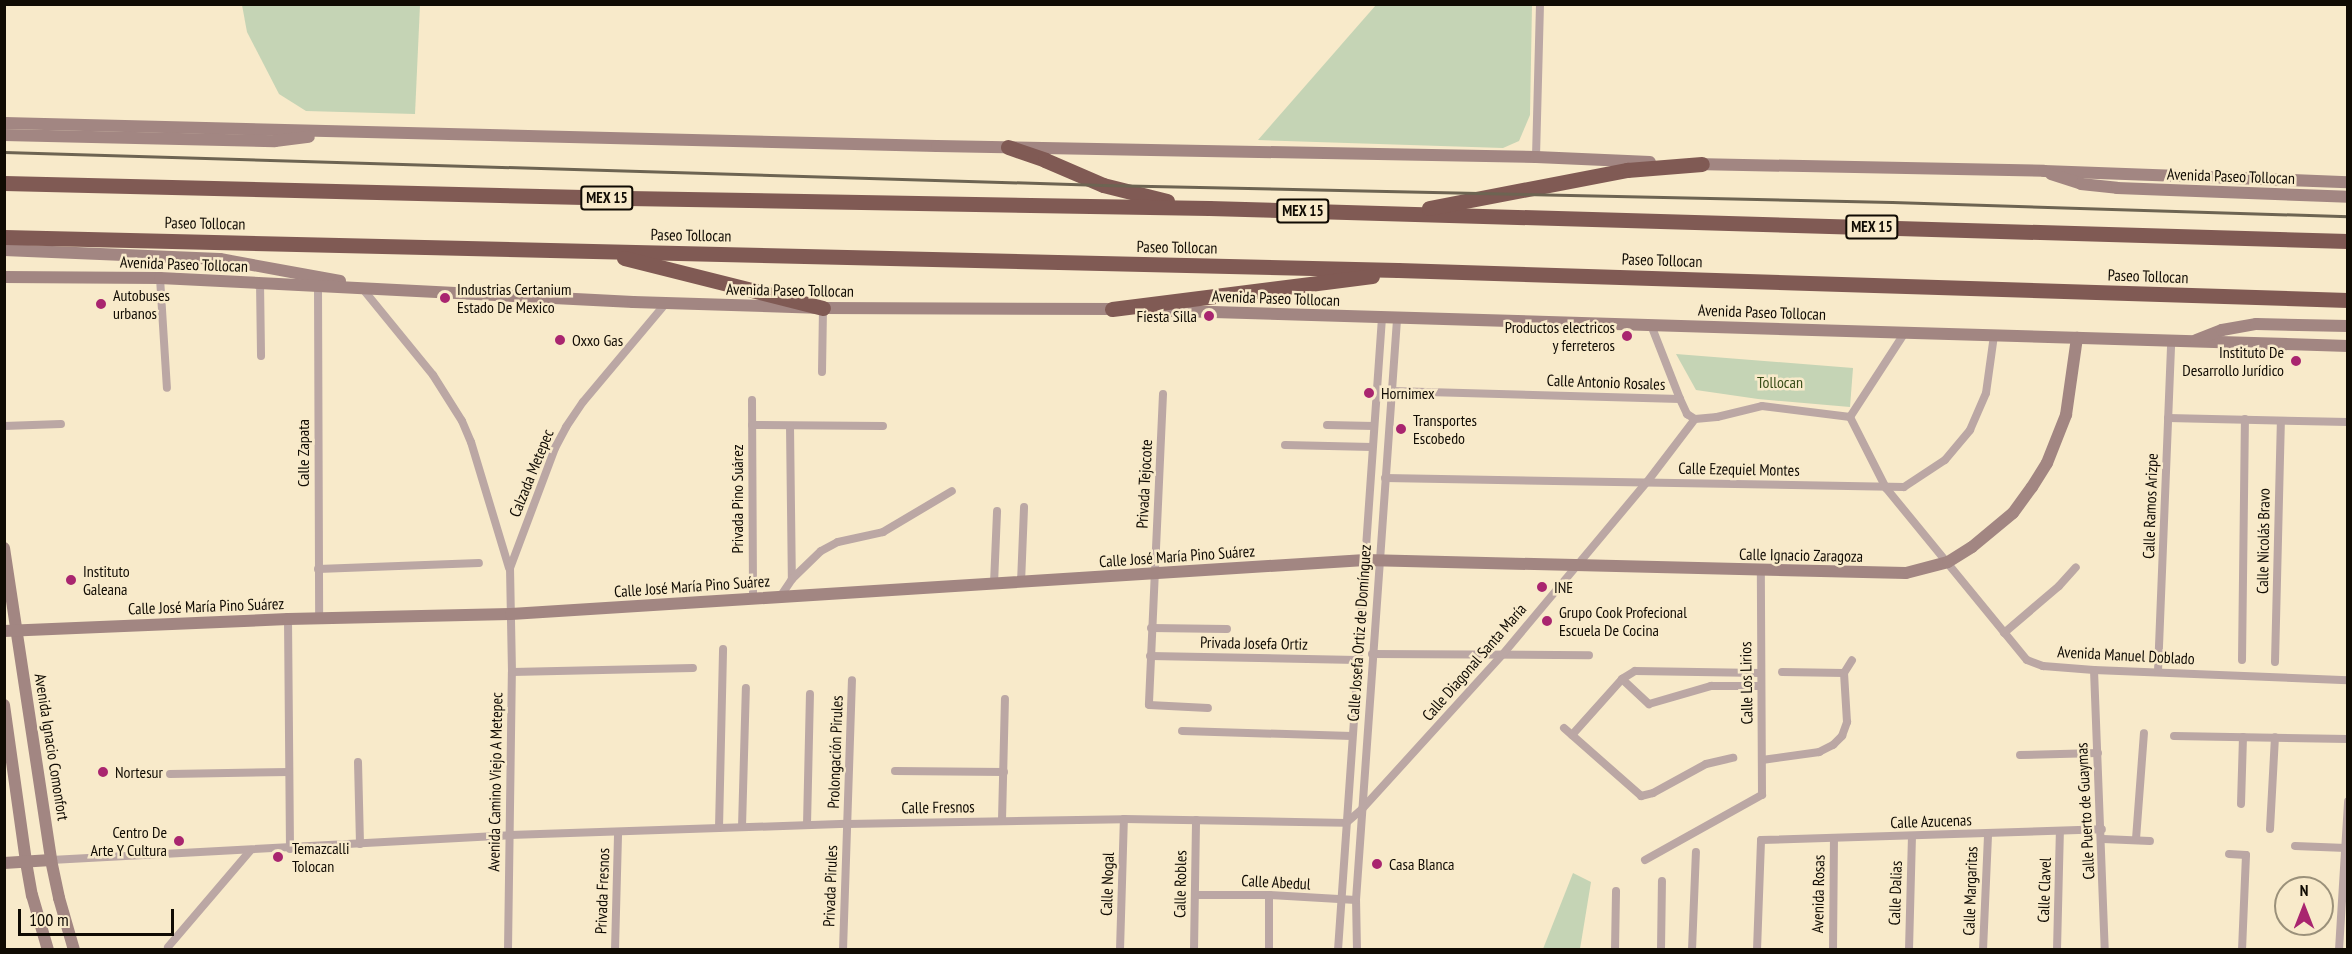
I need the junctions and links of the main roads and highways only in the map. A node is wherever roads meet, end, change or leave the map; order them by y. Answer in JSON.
{"nodes":[{"id":1,"x":4,"y":123,"type":"edge"},
{"id":2,"x":331,"y":131,"type":"junction"},
{"id":3,"x":4,"y":135,"type":"edge"},
{"id":4,"x":1008,"y":147,"type":"junction"},
{"id":5,"x":1702,"y":164,"type":"junction"},
{"id":6,"x":2044,"y":171,"type":"junction"},
{"id":7,"x":2348,"y":182,"type":"edge"},
{"id":8,"x":4,"y":183,"type":"edge"},
{"id":9,"x":2348,"y":197,"type":"edge"},
{"id":10,"x":1209,"y":208,"type":"junction"},
{"id":11,"x":1397,"y":214,"type":"junction"},
{"id":12,"x":4,"y":237,"type":"edge"},
{"id":13,"x":2348,"y":241,"type":"edge"},
{"id":14,"x":4,"y":250,"type":"edge"},
{"id":15,"x":598,"y":251,"type":"junction"},
{"id":16,"x":1398,"y":270,"type":"junction"},
{"id":17,"x":4,"y":277,"type":"edge"},
{"id":18,"x":362,"y":288,"type":"junction"},
{"id":19,"x":2348,"y":300,"type":"edge"},
{"id":20,"x":823,"y":308,"type":"junction"},
{"id":21,"x":1112,"y":309,"type":"junction"},
{"id":22,"x":2348,"y":326,"type":"edge"},
{"id":23,"x":2077,"y":338,"type":"junction"},
{"id":24,"x":2189,"y":342,"type":"junction"},
{"id":25,"x":2348,"y":346,"type":"edge"},
{"id":26,"x":4,"y":548,"type":"edge"},
{"id":27,"x":1380,"y":561,"type":"joint"},
{"id":28,"x":11,"y":631,"type":"edge"},
{"id":29,"x":4,"y":705,"type":"edge"},
{"id":30,"x":51,"y":860,"type":"junction"},
{"id":31,"x":26,"y":862,"type":"junction"},
{"id":32,"x":4,"y":863,"type":"edge"},
{"id":33,"x":48,"y":950,"type":"edge"},
{"id":34,"x":74,"y":950,"type":"edge"}],
"edges":[{"from":1,"to":2,"type":"main road","name":"Avenida Paseo Tollocan"},
{"from":2,"to":3,"type":"main road","name":"Avenida Paseo Tollocan"},
{"from":2,"to":4,"type":"main road","name":"Avenida Paseo Tollocan"},
{"from":4,"to":5,"type":"main road","name":"Avenida Paseo Tollocan"},
{"from":4,"to":10,"type":"highway"},
{"from":5,"to":6,"type":"main road","name":"Avenida Paseo Tollocan"},
{"from":5,"to":11,"type":"highway"},
{"from":6,"to":7,"type":"main road","name":"Avenida Paseo Tollocan"},
{"from":6,"to":9,"type":"main road","name":"Avenida Paseo Tollocan"},
{"from":8,"to":10,"type":"highway","number":"MEX 15"},
{"from":10,"to":11,"type":"highway","number":"MEX 15"},
{"from":11,"to":13,"type":"highway","number":"MEX 15"},
{"from":12,"to":15,"type":"highway","name":"Paseo Tollocan"},
{"from":14,"to":18,"type":"main road","name":"Avenida Paseo Tollocan"},
{"from":15,"to":16,"type":"highway","name":"Paseo Tollocan"},
{"from":15,"to":20,"type":"highway"},
{"from":16,"to":19,"type":"highway","name":"Paseo Tollocan"},
{"from":16,"to":21,"type":"highway"},
{"from":17,"to":18,"type":"main road","name":"Avenida Paseo Tollocan"},
{"from":18,"to":20,"type":"main road","name":"Avenida Paseo Tollocan"},
{"from":20,"to":21,"type":"main road","name":"Avenida Paseo Tollocan"},
{"from":21,"to":23,"type":"main road","name":"Avenida Paseo Tollocan"},
{"from":22,"to":24,"type":"main road","name":"Avenida Paseo Tollocan"},
{"from":23,"to":24,"type":"main road","name":"Avenida Paseo Tollocan"},
{"from":23,"to":27,"type":"main road","name":"Calle Ignacio Zaragoza"},
{"from":24,"to":25,"type":"main road","name":"Avenida Paseo Tollocan"},
{"from":26,"to":28,"type":"main road","name":"Avenida Ignacio Comonfort"},
{"from":27,"to":28,"type":"main road","name":"Calle José María Pino Suárez"},
{"from":28,"to":30,"type":"main road","name":"Avenida Ignacio Comonfort"},
{"from":29,"to":31,"type":"main road"},
{"from":30,"to":31,"type":"main road"},
{"from":30,"to":34,"type":"main road","name":"Avenida Ignacio Comonfort"},
{"from":31,"to":32,"type":"main road"},
{"from":31,"to":33,"type":"main road"}]}
